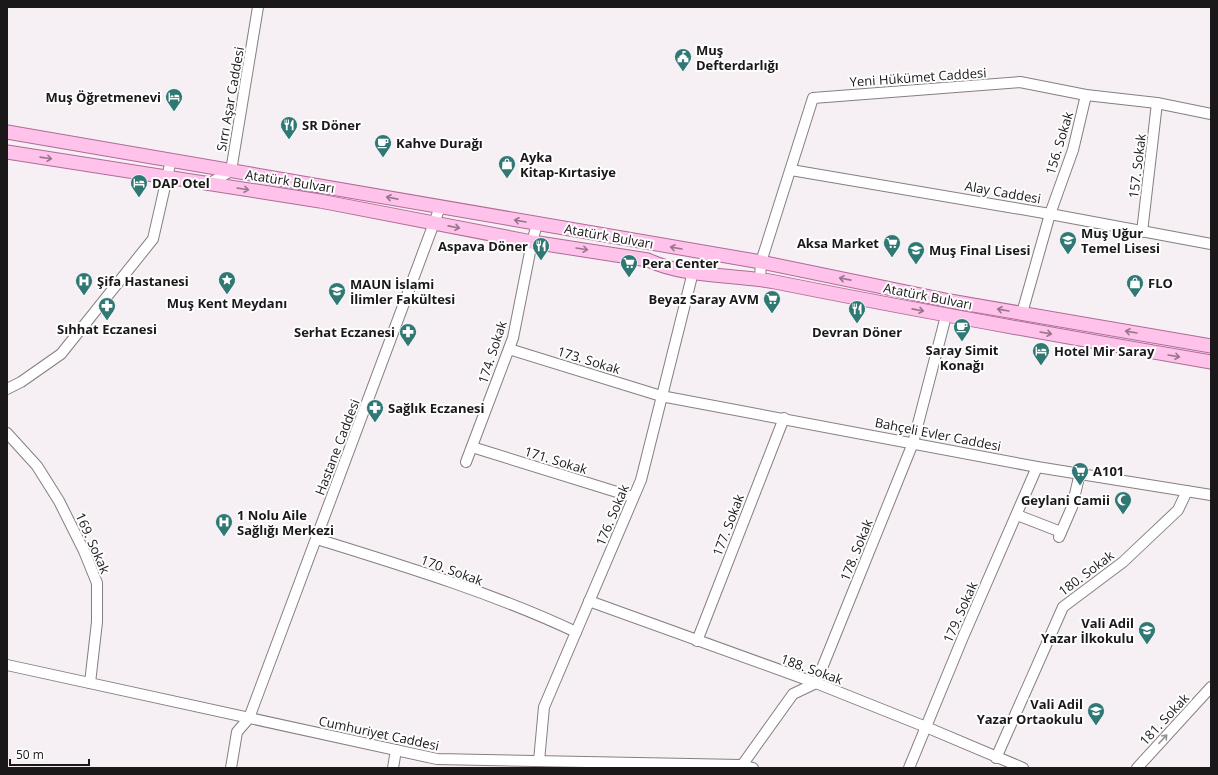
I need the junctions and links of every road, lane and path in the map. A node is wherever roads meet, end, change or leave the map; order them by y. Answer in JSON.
{"nodes":[{"id":1,"x":258,"y":7,"type":"edge"},
{"id":2,"x":1086,"y":95,"type":"junction"},
{"id":3,"x":1157,"y":103,"type":"junction"},
{"id":4,"x":1211,"y":114,"type":"edge"},
{"id":5,"x":7,"y":132,"type":"edge"},
{"id":6,"x":7,"y":152,"type":"edge"},
{"id":7,"x":171,"y":160,"type":"junction"},
{"id":8,"x":790,"y":170,"type":"junction"},
{"id":9,"x":231,"y":171,"type":"junction"},
{"id":10,"x":168,"y":176,"type":"junction"},
{"id":11,"x":210,"y":183,"type":"junction"},
{"id":12,"x":440,"y":208,"type":"junction"},
{"id":13,"x":1050,"y":214,"type":"junction"},
{"id":14,"x":436,"y":224,"type":"junction"},
{"id":15,"x":537,"y":224,"type":"junction"},
{"id":16,"x":1142,"y":232,"type":"junction"},
{"id":17,"x":532,"y":242,"type":"junction"},
{"id":18,"x":1211,"y":244,"type":"edge"},
{"id":19,"x":761,"y":262,"type":"junction"},
{"id":20,"x":693,"y":272,"type":"junction"},
{"id":21,"x":760,"y":279,"type":"junction"},
{"id":22,"x":1022,"y":313,"type":"junction"},
{"id":23,"x":946,"y":316,"type":"junction"},
{"id":24,"x":1211,"y":346,"type":"edge"},
{"id":25,"x":509,"y":349,"type":"junction"},
{"id":26,"x":1211,"y":362,"type":"edge"},
{"id":27,"x":7,"y":389,"type":"edge"},
{"id":28,"x":662,"y":396,"type":"junction"},
{"id":29,"x":784,"y":418,"type":"junction"},
{"id":30,"x":7,"y":432,"type":"edge"},
{"id":31,"x":913,"y":442,"type":"junction"},
{"id":32,"x":472,"y":447,"type":"junction"},
{"id":33,"x":466,"y":462,"type":"dead end"},
{"id":34,"x":1038,"y":467,"type":"junction"},
{"id":35,"x":1080,"y":473,"type":"junction"},
{"id":36,"x":1187,"y":491,"type":"junction"},
{"id":37,"x":1211,"y":495,"type":"edge"},
{"id":38,"x":633,"y":497,"type":"junction"},
{"id":39,"x":1017,"y":515,"type":"junction"},
{"id":40,"x":317,"y":539,"type":"junction"},
{"id":41,"x":589,"y":601,"type":"junction"},
{"id":42,"x":576,"y":632,"type":"junction"},
{"id":43,"x":697,"y":640,"type":"junction"},
{"id":44,"x":7,"y":665,"type":"edge"},
{"id":45,"x":90,"y":683,"type":"junction"},
{"id":46,"x":816,"y":683,"type":"junction"},
{"id":47,"x":1211,"y":687,"type":"edge"},
{"id":48,"x":249,"y":718,"type":"junction"},
{"id":49,"x":926,"y":727,"type":"junction"},
{"id":50,"x":396,"y":750,"type":"junction"},
{"id":51,"x":996,"y":758,"type":"junction"},
{"id":52,"x":539,"y":761,"type":"junction"},
{"id":53,"x":741,"y":766,"type":"edge"},
{"id":54,"x":231,"y":768,"type":"edge"},
{"id":55,"x":394,"y":768,"type":"edge"},
{"id":56,"x":752,"y":768,"type":"edge"},
{"id":57,"x":909,"y":768,"type":"edge"},
{"id":58,"x":1023,"y":768,"type":"edge"},
{"id":59,"x":1137,"y":768,"type":"edge"}],
"edges":[{"from":1,"to":9,"type":"street","name":"Sırrı Aşar Caddesi"},
{"from":2,"to":3,"type":"street","name":"Yeni Hükümet Caddesi"},
{"from":2,"to":8,"type":"street","name":"Yeni Hükümet Caddesi"},
{"from":2,"to":13,"type":"street","name":"156. Sokak"},
{"from":3,"to":4,"type":"street","name":"Yeni Hükümet Caddesi"},
{"from":3,"to":16,"type":"street","name":"157. Sokak"},
{"from":5,"to":7,"type":"main road","name":"Atatürk Bulvarı"},
{"from":6,"to":10,"type":"main road","name":"Atatürk Bulvarı","one_way":true},
{"from":7,"to":9,"type":"main road","name":"Atatürk Bulvarı"},
{"from":7,"to":10,"type":"street"},
{"from":8,"to":13,"type":"street","name":"Alay Caddesi"},
{"from":8,"to":19,"type":"street","name":"Yeni Hükümet Caddesi"},
{"from":9,"to":11,"type":"street","name":"Sırrı Aşar Caddesi"},
{"from":12,"to":9,"type":"main road","name":"Atatürk Bulvarı","one_way":true},
{"from":10,"to":11,"type":"main road","name":"Atatürk Bulvarı"},
{"from":10,"to":27,"type":"street"},
{"from":11,"to":14,"type":"main road","name":"Atatürk Bulvarı","one_way":true},
{"from":12,"to":14,"type":"street","name":"Hastane Caddesi"},
{"from":15,"to":12,"type":"main road","name":"Atatürk Bulvarı","one_way":true},
{"from":13,"to":16,"type":"street","name":"Alay Caddesi"},
{"from":13,"to":22,"type":"street","name":"156. Sokak"},
{"from":14,"to":17,"type":"main road","name":"Atatürk Bulvarı","one_way":true},
{"from":14,"to":40,"type":"street","name":"Hastane Caddesi"},
{"from":15,"to":17,"type":"street","name":"174. Sokak"},
{"from":19,"to":15,"type":"main road","name":"Atatürk Bulvarı","one_way":true},
{"from":16,"to":18,"type":"street","name":"Alay Caddesi"},
{"from":17,"to":20,"type":"main road","name":"Atatürk Bulvarı","one_way":true},
{"from":17,"to":25,"type":"street","name":"174. Sokak"},
{"from":19,"to":21,"type":"street","name":"Yeni Hükümet Caddesi"},
{"from":22,"to":19,"type":"main road","name":"Atatürk Bulvarı","one_way":true},
{"from":20,"to":21,"type":"main road","name":"Atatürk Bulvarı"},
{"from":20,"to":28,"type":"street","name":"176. Sokak"},
{"from":21,"to":23,"type":"main road","name":"Atatürk Bulvarı","one_way":true},
{"from":24,"to":22,"type":"main road","name":"Atatürk Bulvarı","one_way":true},
{"from":23,"to":26,"type":"main road","name":"Atatürk Bulvarı","one_way":true},
{"from":23,"to":31,"type":"street","name":"178. Sokak"},
{"from":25,"to":28,"type":"street","name":"173. Sokak"},
{"from":25,"to":32,"type":"street","name":"174. Sokak"},
{"from":28,"to":29,"type":"street","name":"Bahçeli Evler Caddesi"},
{"from":28,"to":38,"type":"street","name":"176. Sokak"},
{"from":29,"to":31,"type":"street","name":"Bahçeli Evler Caddesi"},
{"from":29,"to":43,"type":"street","name":"177. Sokak"},
{"from":30,"to":45,"type":"street","name":"169. Sokak"},
{"from":31,"to":34,"type":"street","name":"Bahçeli Evler Caddesi"},
{"from":31,"to":46,"type":"street","name":"178. Sokak"},
{"from":32,"to":33,"type":"street","name":"174. Sokak"},
{"from":32,"to":38,"type":"street","name":"171. Sokak"},
{"from":34,"to":35,"type":"street","name":"Bahçeli Evler Caddesi"},
{"from":34,"to":39,"type":"street","name":"179. Sokak"},
{"from":35,"to":36,"type":"street","name":"Bahçeli Evler Caddesi"},
{"from":35,"to":39,"type":"street"},
{"from":36,"to":37,"type":"street","name":"Bahçeli Evler Caddesi"},
{"from":36,"to":51,"type":"street","name":"180. Sokak"},
{"from":38,"to":41,"type":"street","name":"176. Sokak"},
{"from":39,"to":49,"type":"street","name":"179. Sokak"},
{"from":40,"to":42,"type":"street","name":"170. Sokak"},
{"from":40,"to":48,"type":"street","name":"Hastane Caddesi"},
{"from":41,"to":42,"type":"street","name":"176. Sokak"},
{"from":41,"to":43,"type":"street","name":"188. Sokak"},
{"from":42,"to":52,"type":"street","name":"176. Sokak"},
{"from":43,"to":46,"type":"street","name":"188. Sokak"},
{"from":44,"to":45,"type":"street","name":"Cumhuriyet Caddesi"},
{"from":45,"to":48,"type":"street","name":"Cumhuriyet Caddesi"},
{"from":46,"to":49,"type":"street","name":"188. Sokak"},
{"from":46,"to":53,"type":"street"},
{"from":59,"to":47,"type":"street","name":"181. Sokak","one_way":true},
{"from":48,"to":50,"type":"street","name":"Cumhuriyet Caddesi"},
{"from":48,"to":54,"type":"street"},
{"from":49,"to":51,"type":"street","name":"188. Sokak"},
{"from":49,"to":57,"type":"street","name":"179. Sokak"},
{"from":50,"to":52,"type":"street","name":"Cumhuriyet Caddesi"},
{"from":50,"to":55,"type":"street"},
{"from":51,"to":58,"type":"street","name":"188. Sokak"},
{"from":52,"to":53,"type":"street","name":"Cumhuriyet Caddesi"},
{"from":53,"to":56,"type":"street","name":"Cumhuriyet Caddesi"}]}
